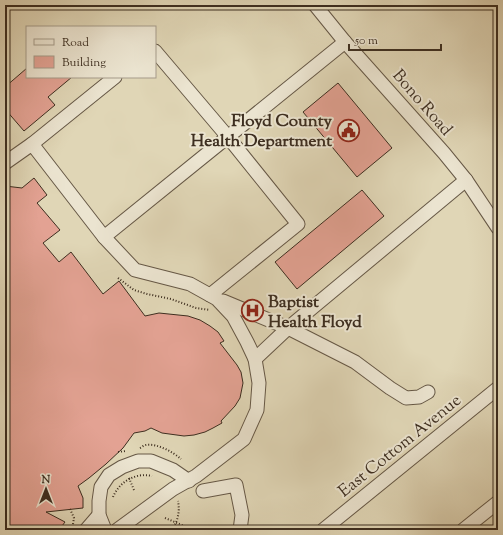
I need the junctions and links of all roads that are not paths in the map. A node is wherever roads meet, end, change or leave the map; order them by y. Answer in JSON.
{"nodes":[{"id":1,"x":314,"y":5,"type":"edge"},
{"id":2,"x":346,"y":42,"type":"junction"},
{"id":3,"x":156,"y":52,"type":"edge"},
{"id":4,"x":114,"y":78,"type":"edge"},
{"id":5,"x":228,"y":137,"type":"junction"},
{"id":6,"x":32,"y":144,"type":"junction"},
{"id":7,"x":5,"y":163,"type":"edge"},
{"id":8,"x":466,"y":180,"type":"junction"},
{"id":9,"x":498,"y":228,"type":"edge"},
{"id":10,"x":104,"y":238,"type":"junction"},
{"id":11,"x":213,"y":302,"type":"junction"},
{"id":12,"x":288,"y":328,"type":"junction"},
{"id":13,"x":255,"y":359,"type":"junction"},
{"id":14,"x":498,"y":388,"type":"edge"},
{"id":15,"x":428,"y":392,"type":"dead end"},
{"id":16,"x":189,"y":481,"type":"junction"},
{"id":17,"x":203,"y":491,"type":"dead end"},
{"id":18,"x":498,"y":502,"type":"edge"},
{"id":19,"x":99,"y":515,"type":"junction"},
{"id":20,"x":86,"y":530,"type":"edge"},
{"id":21,"x":105,"y":530,"type":"edge"},
{"id":22,"x":117,"y":530,"type":"edge"},
{"id":23,"x":240,"y":530,"type":"edge"},
{"id":24,"x":323,"y":530,"type":"edge"},
{"id":25,"x":463,"y":530,"type":"edge"}],
"edges":[{"from":1,"to":2,"type":"street","name":"Bono Road"},
{"from":2,"to":5,"type":"street"},
{"from":2,"to":8,"type":"street","name":"Bono Road"},
{"from":3,"to":5,"type":"street"},
{"from":4,"to":6,"type":"street"},
{"from":5,"to":10,"type":"street"},
{"from":5,"to":11,"type":"street"},
{"from":6,"to":7,"type":"street"},
{"from":6,"to":10,"type":"street"},
{"from":8,"to":9,"type":"street","name":"Bono Road"},
{"from":8,"to":12,"type":"street"},
{"from":10,"to":11,"type":"street"},
{"from":11,"to":12,"type":"street"},
{"from":11,"to":13,"type":"street"},
{"from":12,"to":13,"type":"street"},
{"from":12,"to":15,"type":"street"},
{"from":13,"to":16,"type":"street"},
{"from":14,"to":24,"type":"street","name":"East Cottom Avenue"},
{"from":16,"to":19,"type":"street"},
{"from":16,"to":22,"type":"street"},
{"from":17,"to":23,"type":"street"},
{"from":18,"to":25,"type":"street"},
{"from":19,"to":20,"type":"street"},
{"from":19,"to":21,"type":"street"}]}
